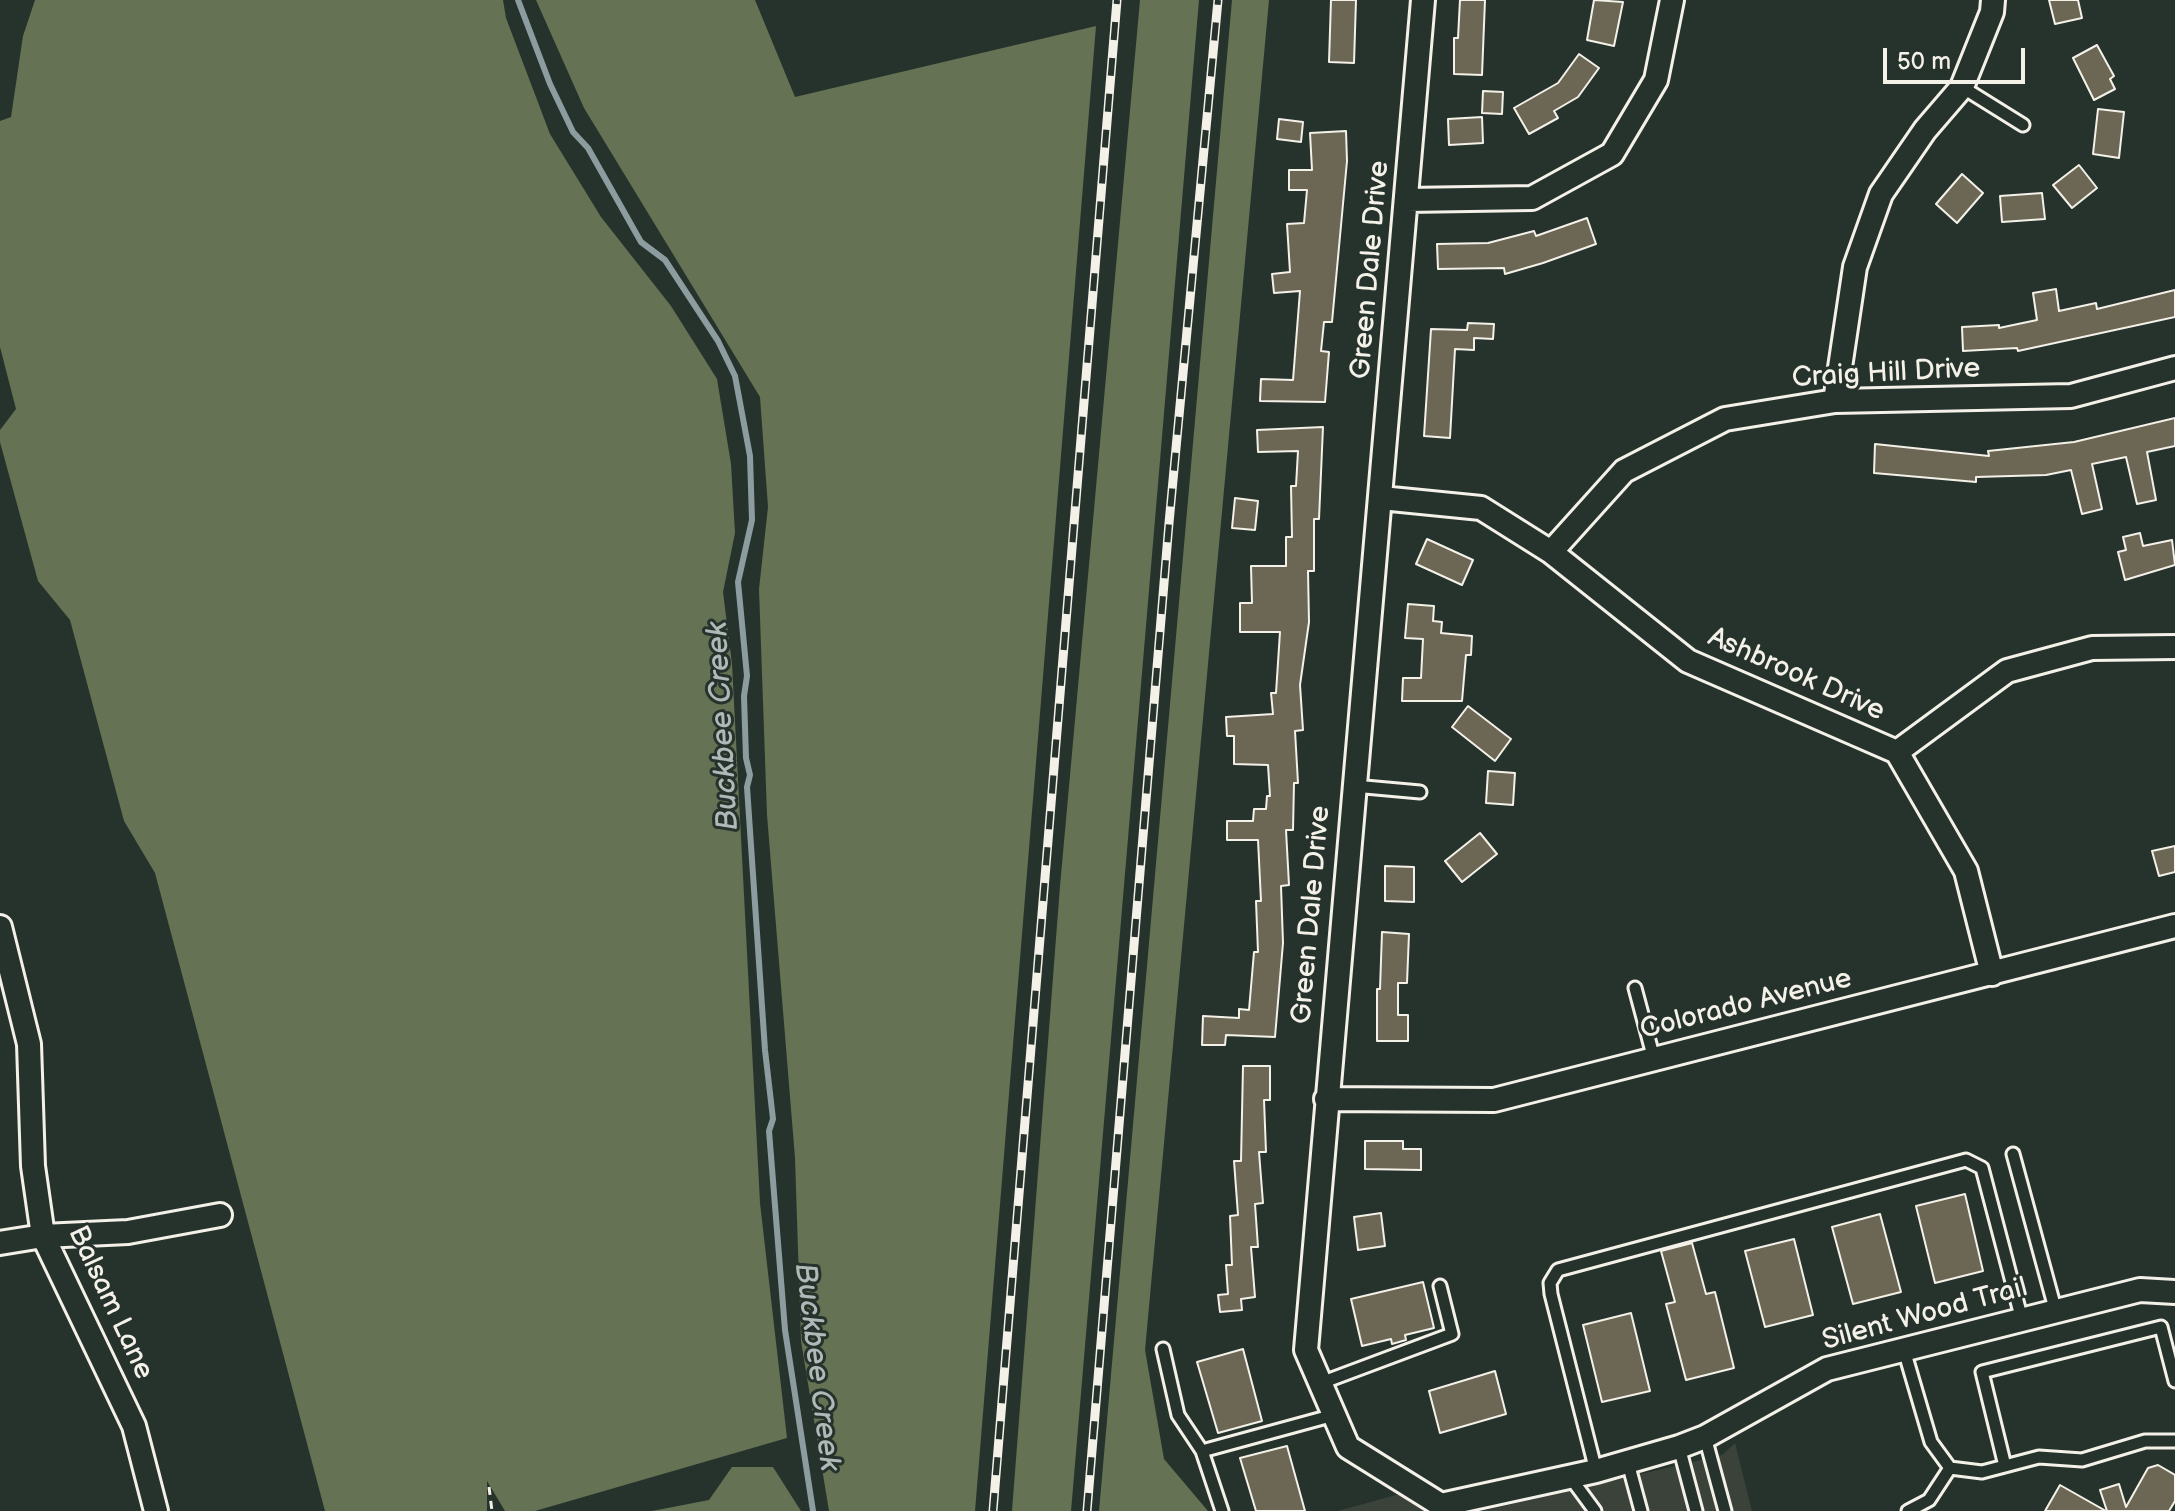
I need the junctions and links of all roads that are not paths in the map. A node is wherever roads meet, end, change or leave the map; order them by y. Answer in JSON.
{"nodes":[{"id":1,"x":1423,"y":0,"type":"edge"},
{"id":2,"x":1672,"y":0,"type":"edge"},
{"id":3,"x":1993,"y":0,"type":"edge"},
{"id":4,"x":1962,"y":87,"type":"junction"},
{"id":5,"x":2023,"y":125,"type":"dead end"},
{"id":6,"x":1407,"y":200,"type":"junction"},
{"id":7,"x":2175,"y":368,"type":"edge"},
{"id":8,"x":1835,"y":401,"type":"junction"},
{"id":9,"x":1381,"y":498,"type":"junction"},
{"id":10,"x":1551,"y":552,"type":"junction"},
{"id":11,"x":2175,"y":647,"type":"edge"},
{"id":12,"x":1897,"y":752,"type":"junction"},
{"id":13,"x":1354,"y":786,"type":"junction"},
{"id":14,"x":1420,"y":792,"type":"dead end"},
{"id":15,"x":2175,"y":926,"type":"edge"},
{"id":16,"x":0,"y":927,"type":"edge"},
{"id":17,"x":1992,"y":974,"type":"junction"},
{"id":18,"x":1635,"y":988,"type":"dead end"},
{"id":19,"x":1654,"y":1059,"type":"junction"},
{"id":20,"x":1326,"y":1099,"type":"junction"},
{"id":21,"x":2013,"y":1154,"type":"dead end"},
{"id":22,"x":220,"y":1215,"type":"dead end"},
{"id":23,"x":43,"y":1236,"type":"junction"},
{"id":24,"x":0,"y":1243,"type":"edge"},
{"id":25,"x":1440,"y":1286,"type":"dead end"},
{"id":26,"x":2175,"y":1292,"type":"edge"},
{"id":27,"x":2056,"y":1312,"type":"junction"},
{"id":28,"x":2022,"y":1320,"type":"junction"},
{"id":29,"x":1163,"y":1349,"type":"dead end"},
{"id":30,"x":1904,"y":1350,"type":"junction"},
{"id":31,"x":2175,"y":1381,"type":"edge"},
{"id":32,"x":1321,"y":1383,"type":"junction"},
{"id":33,"x":1334,"y":1415,"type":"junction"},
{"id":34,"x":1705,"y":1437,"type":"junction"},
{"id":35,"x":2175,"y":1441,"type":"edge"},
{"id":36,"x":1679,"y":1447,"type":"junction"},
{"id":37,"x":1202,"y":1451,"type":"junction"},
{"id":38,"x":1628,"y":1463,"type":"junction"},
{"id":39,"x":2005,"y":1466,"type":"junction"},
{"id":40,"x":1950,"y":1468,"type":"junction"},
{"id":41,"x":1596,"y":1471,"type":"junction"},
{"id":42,"x":1570,"y":1477,"type":"junction"},
{"id":43,"x":156,"y":1511,"type":"edge"},
{"id":44,"x":1222,"y":1511,"type":"edge"},
{"id":45,"x":1595,"y":1511,"type":"edge"},
{"id":46,"x":1641,"y":1511,"type":"edge"},
{"id":47,"x":1696,"y":1511,"type":"edge"},
{"id":48,"x":1725,"y":1511,"type":"edge"},
{"id":49,"x":1908,"y":1511,"type":"edge"}],
"edges":[{"from":1,"to":6,"type":"street","name":"Green Dale Drive"},
{"from":2,"to":6,"type":"street"},
{"from":3,"to":4,"type":"street"},
{"from":4,"to":5,"type":"lane"},
{"from":4,"to":8,"type":"street"},
{"from":6,"to":9,"type":"street","name":"Green Dale Drive"},
{"from":7,"to":8,"type":"street","name":"Craig Hill Drive"},
{"from":8,"to":10,"type":"street","name":"Craig Hill Drive"},
{"from":9,"to":10,"type":"street","name":"Ashbrook Drive"},
{"from":9,"to":13,"type":"street","name":"Green Dale Drive"},
{"from":10,"to":12,"type":"street","name":"Ashbrook Drive"},
{"from":11,"to":12,"type":"street"},
{"from":12,"to":17,"type":"street","name":"Ashbrook Drive"},
{"from":13,"to":14,"type":"lane"},
{"from":13,"to":20,"type":"street","name":"Green Dale Drive"},
{"from":15,"to":17,"type":"street","name":"Colorado Avenue"},
{"from":16,"to":23,"type":"street","name":"Balsam Lane"},
{"from":17,"to":19,"type":"street","name":"Colorado Avenue"},
{"from":18,"to":19,"type":"lane"},
{"from":19,"to":20,"type":"street","name":"Colorado Avenue"},
{"from":20,"to":32,"type":"street","name":"Green Dale Drive"},
{"from":21,"to":27,"type":"lane"},
{"from":22,"to":23,"type":"street"},
{"from":23,"to":24,"type":"street"},
{"from":23,"to":43,"type":"street","name":"Balsam Lane"},
{"from":25,"to":32,"type":"lane"},
{"from":26,"to":27,"type":"street","name":"Silent Wood Trail"},
{"from":27,"to":28,"type":"street","name":"Silent Wood Trail"},
{"from":28,"to":30,"type":"street","name":"Silent Wood Trail"},
{"from":28,"to":41,"type":"lane"},
{"from":29,"to":37,"type":"lane"},
{"from":30,"to":34,"type":"street","name":"Silent Wood Trail"},
{"from":30,"to":40,"type":"lane"},
{"from":31,"to":39,"type":"lane"},
{"from":32,"to":33,"type":"street","name":"Green Dale Drive"},
{"from":33,"to":37,"type":"lane"},
{"from":33,"to":42,"type":"street","name":"Green Dale Drive"},
{"from":34,"to":36,"type":"street","name":"Green Dale Drive"},
{"from":34,"to":48,"type":"lane"},
{"from":35,"to":39,"type":"lane"},
{"from":36,"to":38,"type":"street","name":"Green Dale Drive"},
{"from":36,"to":47,"type":"lane"},
{"from":37,"to":44,"type":"lane"},
{"from":38,"to":41,"type":"street","name":"Green Dale Drive"},
{"from":38,"to":46,"type":"lane"},
{"from":39,"to":40,"type":"lane"},
{"from":40,"to":49,"type":"lane"},
{"from":41,"to":42,"type":"street","name":"Green Dale Drive"},
{"from":42,"to":45,"type":"lane"}]}
